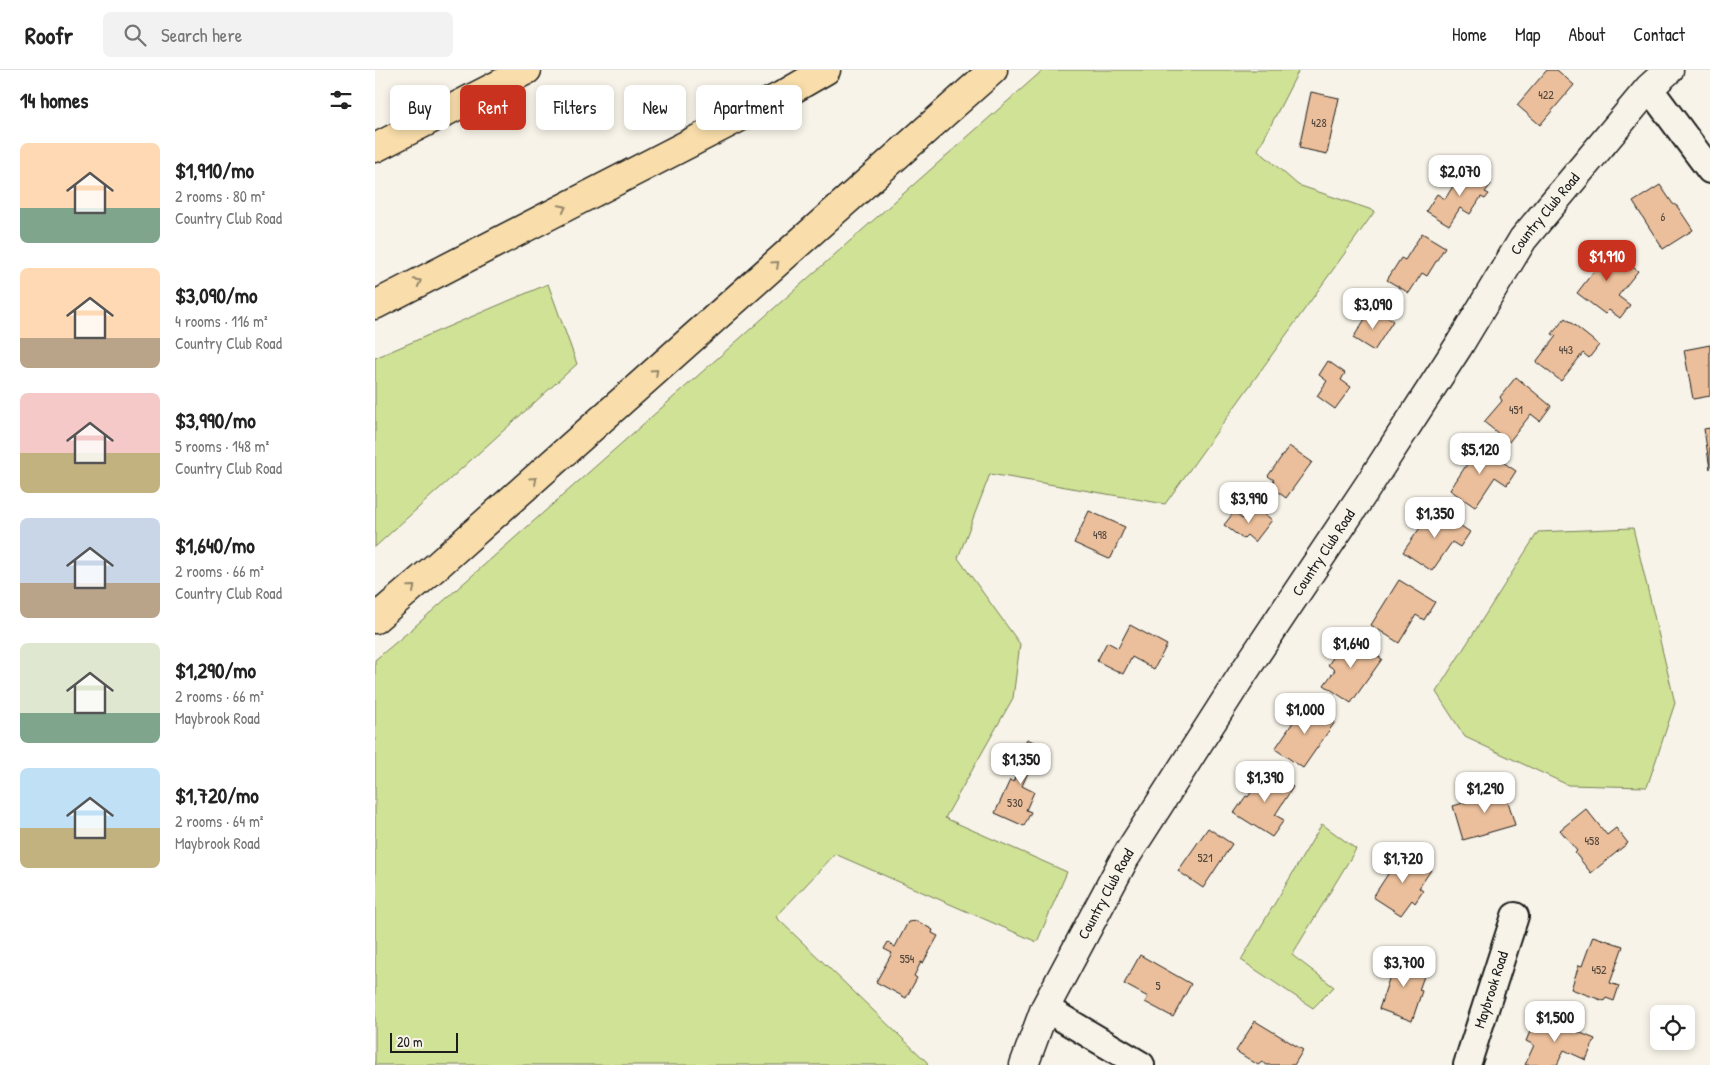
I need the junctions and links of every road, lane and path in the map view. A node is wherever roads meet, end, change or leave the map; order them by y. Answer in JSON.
{"nodes":[{"id":1,"x":525,"y":70,"type":"edge"},
{"id":2,"x":826,"y":70,"type":"edge"},
{"id":3,"x":993,"y":70,"type":"edge"},
{"id":4,"x":1669,"y":70,"type":"edge"},
{"id":5,"x":1649,"y":88,"type":"junction"},
{"id":6,"x":375,"y":139,"type":"edge"},
{"id":7,"x":375,"y":148,"type":"edge"},
{"id":8,"x":1710,"y":170,"type":"edge"},
{"id":9,"x":375,"y":305,"type":"edge"},
{"id":10,"x":375,"y":619,"type":"edge"},
{"id":11,"x":1515,"y":916,"type":"dead end"},
{"id":12,"x":1045,"y":1008,"type":"junction"},
{"id":13,"x":1024,"y":1065,"type":"edge"},
{"id":14,"x":1141,"y":1065,"type":"edge"},
{"id":15,"x":1467,"y":1065,"type":"edge"}],
"edges":[{"from":1,"to":6,"type":"highway"},
{"from":1,"to":7,"type":"highway"},
{"from":9,"to":2,"type":"highway","one_way":true},
{"from":10,"to":3,"type":"highway","one_way":true},
{"from":4,"to":5,"type":"street","name":"Country Club Road"},
{"from":5,"to":8,"type":"street"},
{"from":5,"to":12,"type":"street","name":"Country Club Road"},
{"from":11,"to":15,"type":"street","name":"Maybrook Road"},
{"from":12,"to":13,"type":"street","name":"Country Club Road"},
{"from":12,"to":14,"type":"street"}]}
